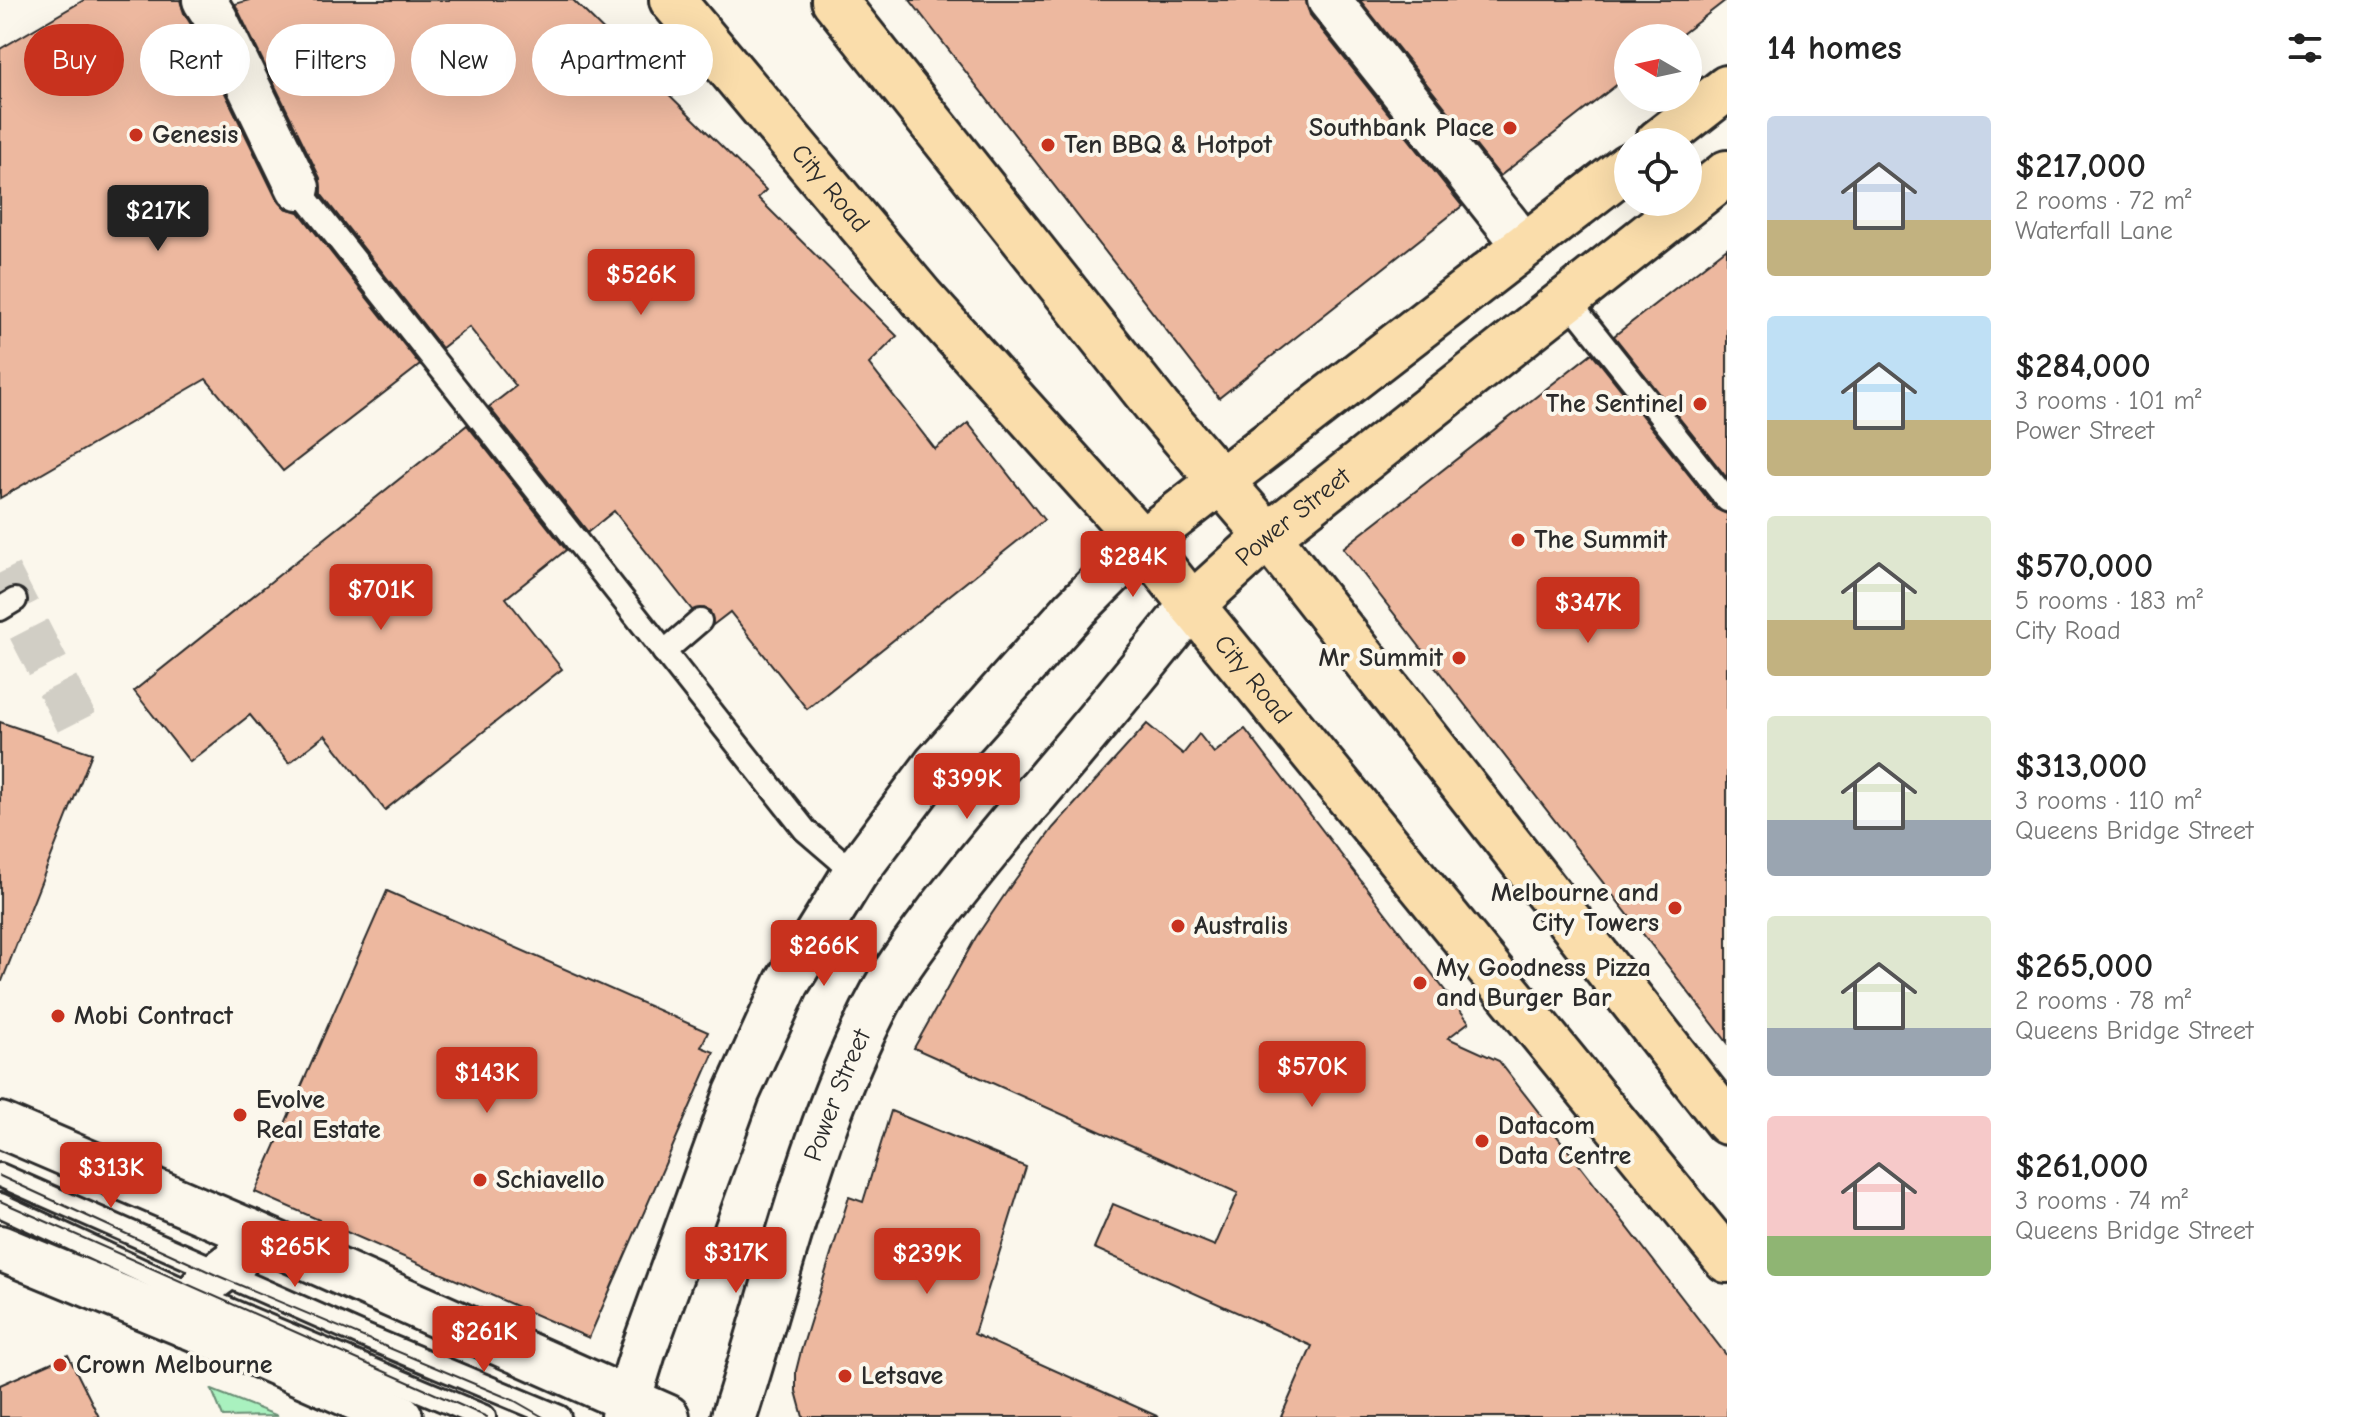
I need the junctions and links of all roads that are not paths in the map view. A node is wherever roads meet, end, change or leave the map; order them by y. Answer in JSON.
{"nodes":[{"id":1,"x":204,"y":0,"type":"edge"},
{"id":2,"x":672,"y":0,"type":"edge"},
{"id":3,"x":834,"y":0,"type":"edge"},
{"id":4,"x":1329,"y":0,"type":"edge"},
{"id":5,"x":1727,"y":88,"type":"edge"},
{"id":6,"x":1676,"y":128,"type":"edge"},
{"id":7,"x":1727,"y":173,"type":"edge"},
{"id":8,"x":1614,"y":177,"type":"edge"},
{"id":9,"x":298,"y":188,"type":"joint"},
{"id":10,"x":1525,"y":246,"type":"junction"},
{"id":11,"x":1567,"y":299,"type":"junction"},
{"id":12,"x":1220,"y":479,"type":"junction"},
{"id":13,"x":1727,"y":500,"type":"edge"},
{"id":14,"x":1268,"y":536,"type":"junction"},
{"id":15,"x":1142,"y":542,"type":"junction"},
{"id":16,"x":1192,"y":605,"type":"junction"},
{"id":17,"x":700,"y":621,"type":"dead end"},
{"id":18,"x":664,"y":652,"type":"junction"},
{"id":19,"x":855,"y":873,"type":"junction"},
{"id":20,"x":1727,"y":1122,"type":"edge"},
{"id":21,"x":0,"y":1125,"type":"edge"},
{"id":22,"x":0,"y":1175,"type":"edge"},
{"id":23,"x":0,"y":1205,"type":"edge"},
{"id":24,"x":250,"y":1232,"type":"junction"},
{"id":25,"x":0,"y":1248,"type":"edge"},
{"id":26,"x":1727,"y":1260,"type":"edge"},
{"id":27,"x":200,"y":1298,"type":"junction"},
{"id":28,"x":626,"y":1408,"type":"edge"},
{"id":29,"x":400,"y":1417,"type":"edge"},
{"id":30,"x":484,"y":1417,"type":"edge"},
{"id":31,"x":559,"y":1417,"type":"edge"},
{"id":32,"x":667,"y":1417,"type":"edge"},
{"id":33,"x":734,"y":1417,"type":"edge"}],
"edges":[{"from":1,"to":9,"type":"street"},
{"from":2,"to":15,"type":"main road","name":"City Road"},
{"from":3,"to":12,"type":"main road"},
{"from":4,"to":10,"type":"street"},
{"from":5,"to":6,"type":"main road"},
{"from":7,"to":11,"type":"main road","name":"Power Street"},
{"from":8,"to":10,"type":"main road"},
{"from":9,"to":18,"type":"lane"},
{"from":10,"to":11,"type":"main road"},
{"from":10,"to":12,"type":"main road"},
{"from":11,"to":13,"type":"lane"},
{"from":11,"to":14,"type":"main road","name":"Power Street"},
{"from":12,"to":14,"type":"main road"},
{"from":12,"to":15,"type":"main road"},
{"from":14,"to":16,"type":"main road","name":"Power Street"},
{"from":14,"to":20,"type":"main road"},
{"from":15,"to":16,"type":"main road","name":"City Road"},
{"from":15,"to":19,"type":"street"},
{"from":16,"to":26,"type":"main road","name":"City Road"},
{"from":16,"to":33,"type":"street","name":"Power Street"},
{"from":17,"to":18,"type":"lane"},
{"from":18,"to":19,"type":"lane"},
{"from":19,"to":28,"type":"street"},
{"from":21,"to":24,"type":"street"},
{"from":22,"to":27,"type":"lane"},
{"from":23,"to":27,"type":"lane"},
{"from":24,"to":27,"type":"street"},
{"from":24,"to":28,"type":"street"},
{"from":25,"to":27,"type":"street"},
{"from":27,"to":29,"type":"street"},
{"from":27,"to":30,"type":"lane"},
{"from":27,"to":31,"type":"lane"},
{"from":28,"to":32,"type":"street"}]}
